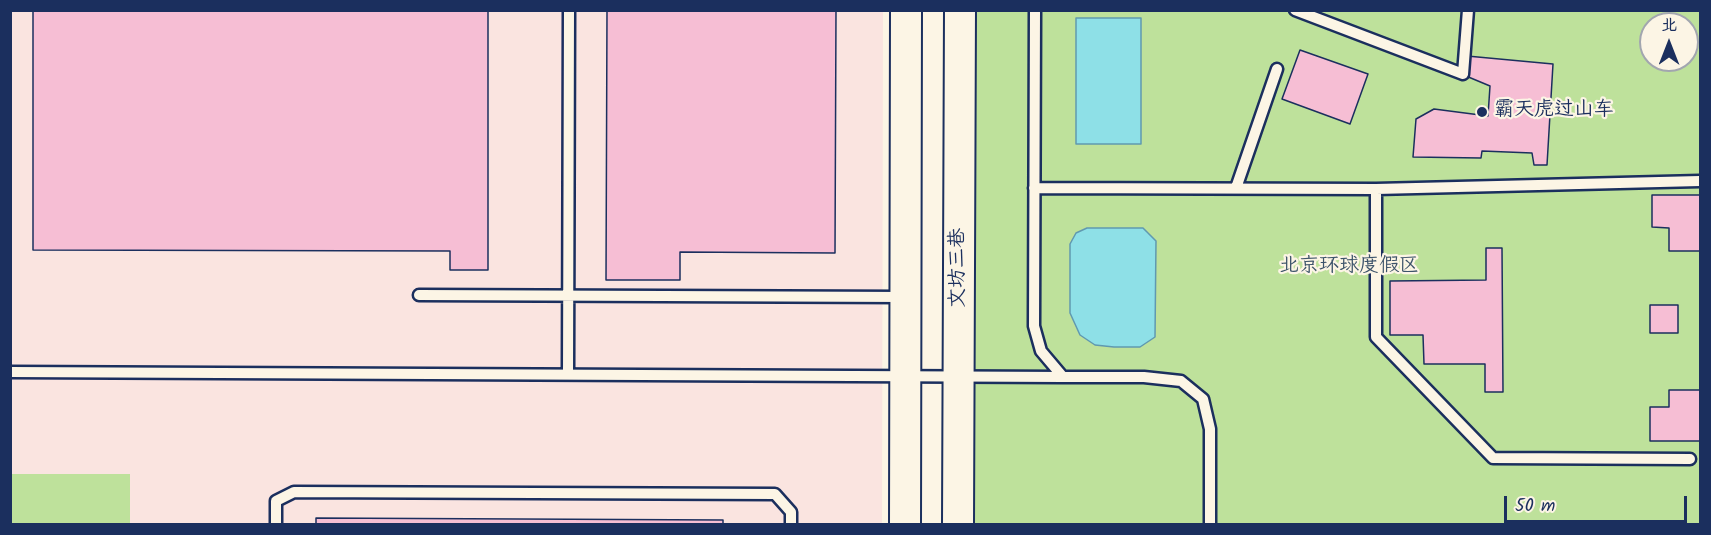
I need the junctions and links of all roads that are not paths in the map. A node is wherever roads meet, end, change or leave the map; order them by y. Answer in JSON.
{"nodes":[{"id":1,"x":569,"y":10,"type":"edge"},
{"id":2,"x":906,"y":10,"type":"edge"},
{"id":3,"x":960,"y":10,"type":"edge"},
{"id":4,"x":1035,"y":10,"type":"edge"},
{"id":5,"x":1295,"y":10,"type":"edge"},
{"id":6,"x":1468,"y":10,"type":"edge"},
{"id":7,"x":1277,"y":69,"type":"dead end"},
{"id":8,"x":1701,"y":181,"type":"edge"},
{"id":9,"x":1034,"y":188,"type":"junction"},
{"id":10,"x":1236,"y":188,"type":"junction"},
{"id":11,"x":1376,"y":189,"type":"junction"},
{"id":12,"x":419,"y":295,"type":"dead end"},
{"id":13,"x":568,"y":296,"type":"junction"},
{"id":14,"x":905,"y":297,"type":"junction"},
{"id":15,"x":10,"y":372,"type":"edge"},
{"id":16,"x":568,"y":374,"type":"junction"},
{"id":17,"x":905,"y":374,"type":"junction"},
{"id":18,"x":959,"y":374,"type":"junction"},
{"id":19,"x":1063,"y":377,"type":"junction"},
{"id":20,"x":1690,"y":459,"type":"dead end"},
{"id":21,"x":276,"y":525,"type":"edge"},
{"id":22,"x":791,"y":525,"type":"edge"},
{"id":23,"x":905,"y":525,"type":"edge"},
{"id":24,"x":958,"y":525,"type":"edge"},
{"id":25,"x":1210,"y":525,"type":"edge"}],
"edges":[{"from":1,"to":13,"type":"lane"},
{"from":2,"to":14,"type":"main road"},
{"from":3,"to":18,"type":"main road","name":"文坊三巷"},
{"from":4,"to":9,"type":"lane"},
{"from":5,"to":6,"type":"lane"},
{"from":7,"to":10,"type":"lane"},
{"from":8,"to":11,"type":"lane"},
{"from":9,"to":10,"type":"lane"},
{"from":9,"to":19,"type":"lane"},
{"from":10,"to":11,"type":"lane"},
{"from":11,"to":20,"type":"lane"},
{"from":12,"to":13,"type":"lane"},
{"from":13,"to":14,"type":"lane"},
{"from":13,"to":16,"type":"lane"},
{"from":14,"to":17,"type":"main road"},
{"from":15,"to":16,"type":"lane"},
{"from":16,"to":17,"type":"lane"},
{"from":17,"to":18,"type":"lane"},
{"from":17,"to":23,"type":"main road"},
{"from":18,"to":19,"type":"lane"},
{"from":18,"to":24,"type":"main road","name":"文坊三巷"},
{"from":19,"to":25,"type":"lane"},
{"from":21,"to":22,"type":"lane"}]}
